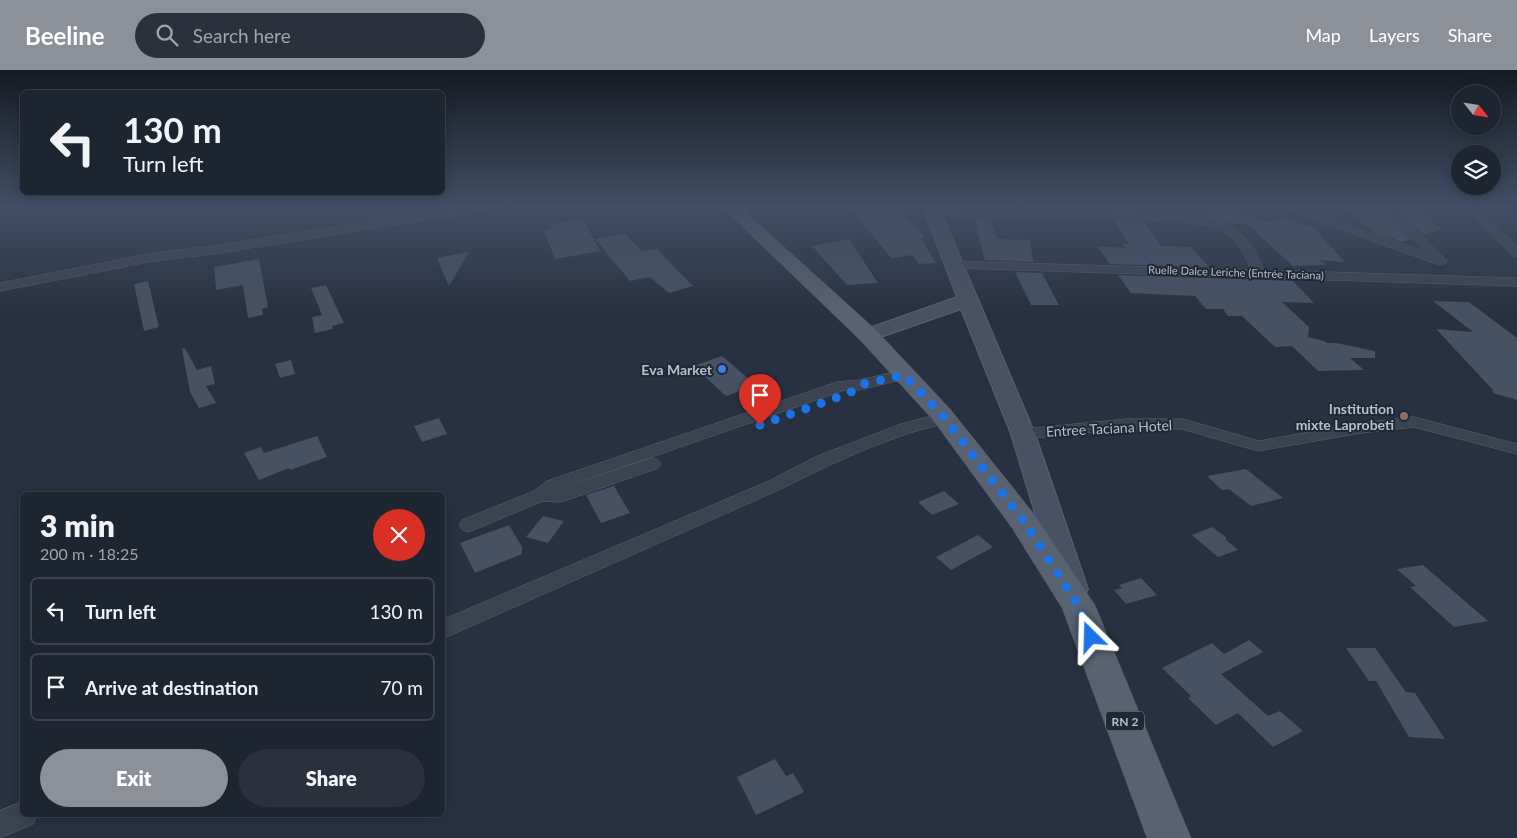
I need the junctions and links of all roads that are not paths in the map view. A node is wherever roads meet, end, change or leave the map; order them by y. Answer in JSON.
{"nodes":[{"id":1,"x":269,"y":241,"type":"edge"},
{"id":2,"x":767,"y":241,"type":"edge"},
{"id":3,"x":945,"y":241,"type":"edge"},
{"id":4,"x":1242,"y":241,"type":"edge"},
{"id":5,"x":1386,"y":241,"type":"edge"},
{"id":6,"x":1421,"y":241,"type":"edge"},
{"id":7,"x":1504,"y":241,"type":"edge"},
{"id":8,"x":1517,"y":253,"type":"edge"},
{"id":9,"x":1441,"y":261,"type":"junction"},
{"id":10,"x":954,"y":264,"type":"junction"},
{"id":11,"x":1259,"y":273,"type":"junction"},
{"id":12,"x":1460,"y":280,"type":"junction"},
{"id":13,"x":1517,"y":282,"type":"edge"},
{"id":14,"x":0,"y":286,"type":"edge"},
{"id":15,"x":967,"y":300,"type":"junction"},
{"id":16,"x":868,"y":335,"type":"junction"},
{"id":17,"x":904,"y":375,"type":"junction"},
{"id":18,"x":942,"y":415,"type":"junction"},
{"id":19,"x":1023,"y":434,"type":"junction"},
{"id":20,"x":1517,"y":449,"type":"edge"},
{"id":21,"x":469,"y":525,"type":"dead end"},
{"id":22,"x":1078,"y":605,"type":"junction"},
{"id":23,"x":445,"y":629,"type":"edge"},
{"id":24,"x":20,"y":816,"type":"edge"},
{"id":25,"x":0,"y":825,"type":"edge"},
{"id":26,"x":1169,"y":838,"type":"edge"}],
"edges":[{"from":1,"to":14,"type":"street"},
{"from":2,"to":16,"type":"main road","number":"RN 2"},
{"from":3,"to":10,"type":"main road"},
{"from":4,"to":11,"type":"street"},
{"from":5,"to":9,"type":"street"},
{"from":6,"to":9,"type":"street"},
{"from":7,"to":8,"type":"street"},
{"from":9,"to":12,"type":"street"},
{"from":10,"to":11,"type":"street","name":"Ruelle Dalce Leriche (Entrée Taciana)"},
{"from":10,"to":15,"type":"main road"},
{"from":11,"to":12,"type":"street","name":"Ruelle Dalce Leriche (Entrée Taciana)"},
{"from":12,"to":13,"type":"street","name":"Ruelle Dalce Leriche (Entrée Taciana)"},
{"from":15,"to":16,"type":"main road"},
{"from":15,"to":19,"type":"main road"},
{"from":16,"to":17,"type":"main road","number":"RN 2"},
{"from":17,"to":18,"type":"main road","number":"RN 2"},
{"from":17,"to":21,"type":"street"},
{"from":18,"to":22,"type":"main road","number":"RN 2"},
{"from":18,"to":23,"type":"street"},
{"from":19,"to":20,"type":"street","name":"Entree Taciana Hotel"},
{"from":19,"to":22,"type":"main road"},
{"from":22,"to":26,"type":"main road","number":"RN 2"},
{"from":24,"to":25,"type":"street"}]}
